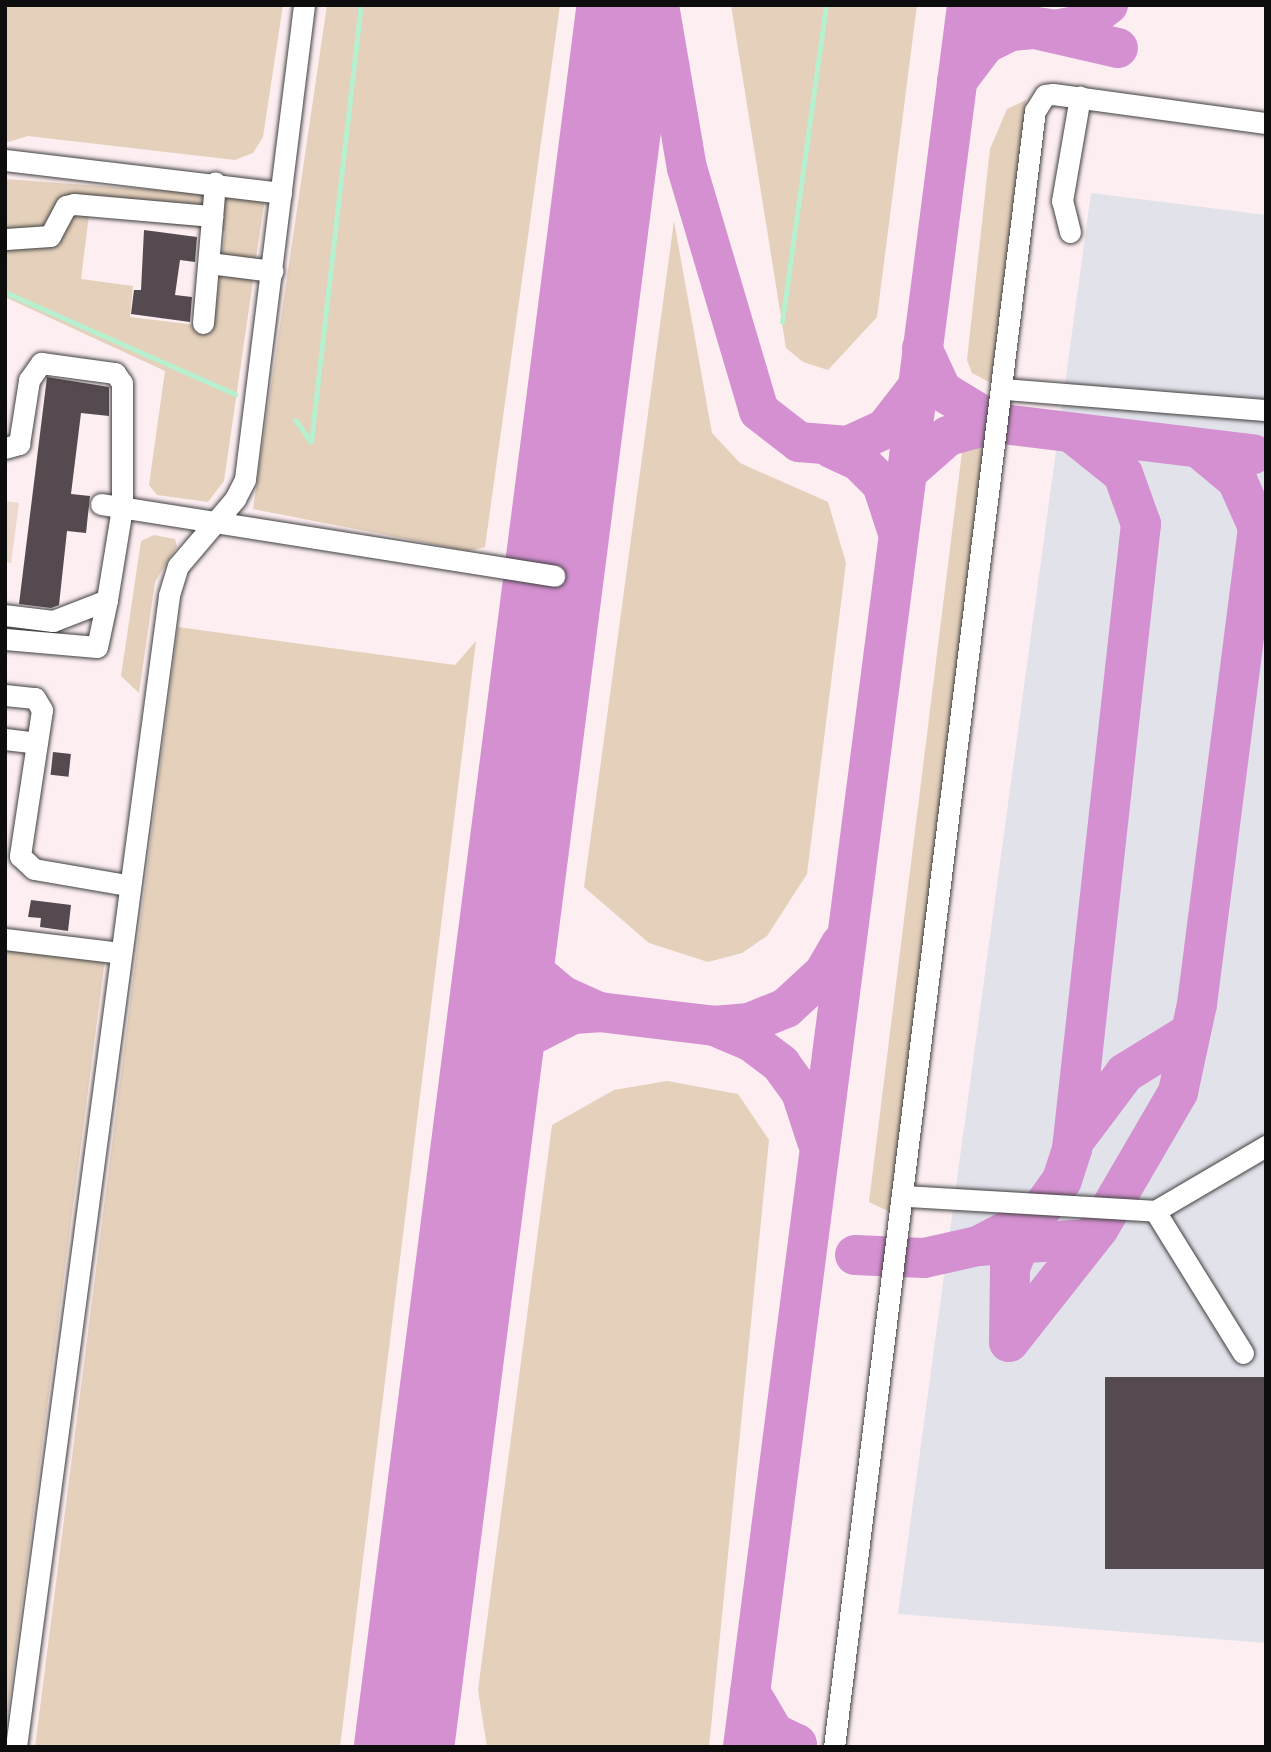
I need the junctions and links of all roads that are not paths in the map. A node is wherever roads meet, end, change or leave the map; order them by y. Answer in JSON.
{"nodes":[{"id":1,"x":304,"y":5,"type":"edge"},
{"id":2,"x":1080,"y":97,"type":"junction"},
{"id":3,"x":1266,"y":123,"type":"edge"},
{"id":4,"x":5,"y":160,"type":"edge"},
{"id":5,"x":215,"y":183,"type":"junction"},
{"id":6,"x":281,"y":193,"type":"junction"},
{"id":7,"x":212,"y":216,"type":"junction"},
{"id":8,"x":1070,"y":232,"type":"dead end"},
{"id":9,"x":6,"y":239,"type":"edge"},
{"id":10,"x":209,"y":263,"type":"junction"},
{"id":11,"x":272,"y":271,"type":"junction"},
{"id":12,"x":203,"y":323,"type":"dead end"},
{"id":13,"x":1004,"y":389,"type":"junction"},
{"id":14,"x":1266,"y":410,"type":"edge"},
{"id":15,"x":5,"y":448,"type":"edge"},
{"id":16,"x":111,"y":506,"type":"junction"},
{"id":17,"x":215,"y":523,"type":"junction"},
{"id":18,"x":554,"y":576,"type":"dead end"},
{"id":19,"x":107,"y":600,"type":"junction"},
{"id":20,"x":5,"y":615,"type":"edge"},
{"id":21,"x":5,"y":639,"type":"edge"},
{"id":22,"x":5,"y":695,"type":"edge"},
{"id":23,"x":5,"y":739,"type":"edge"},
{"id":24,"x":37,"y":743,"type":"junction"},
{"id":25,"x":127,"y":885,"type":"junction"},
{"id":26,"x":5,"y":939,"type":"edge"},
{"id":27,"x":120,"y":953,"type":"junction"},
{"id":28,"x":1266,"y":1146,"type":"edge"},
{"id":29,"x":906,"y":1196,"type":"junction"},
{"id":30,"x":1155,"y":1212,"type":"junction"},
{"id":31,"x":1243,"y":1353,"type":"dead end"},
{"id":32,"x":16,"y":1747,"type":"edge"},
{"id":33,"x":834,"y":1747,"type":"edge"}],
"edges":[{"from":1,"to":6,"type":"lane"},
{"from":2,"to":3,"type":"lane"},
{"from":2,"to":8,"type":"lane"},
{"from":2,"to":13,"type":"lane"},
{"from":4,"to":5,"type":"lane"},
{"from":5,"to":6,"type":"lane"},
{"from":5,"to":7,"type":"lane"},
{"from":6,"to":11,"type":"lane"},
{"from":7,"to":9,"type":"lane"},
{"from":7,"to":10,"type":"lane"},
{"from":10,"to":11,"type":"lane"},
{"from":10,"to":12,"type":"lane"},
{"from":11,"to":17,"type":"lane"},
{"from":13,"to":14,"type":"lane"},
{"from":13,"to":29,"type":"lane"},
{"from":15,"to":16,"type":"lane"},
{"from":16,"to":17,"type":"lane"},
{"from":16,"to":19,"type":"lane"},
{"from":17,"to":18,"type":"lane"},
{"from":17,"to":25,"type":"lane"},
{"from":19,"to":20,"type":"lane"},
{"from":19,"to":21,"type":"lane"},
{"from":22,"to":24,"type":"lane"},
{"from":23,"to":24,"type":"lane"},
{"from":24,"to":25,"type":"lane"},
{"from":25,"to":27,"type":"lane"},
{"from":26,"to":27,"type":"lane"},
{"from":27,"to":32,"type":"lane"},
{"from":28,"to":30,"type":"lane"},
{"from":29,"to":30,"type":"lane"},
{"from":29,"to":33,"type":"lane"},
{"from":30,"to":31,"type":"lane"}]}
